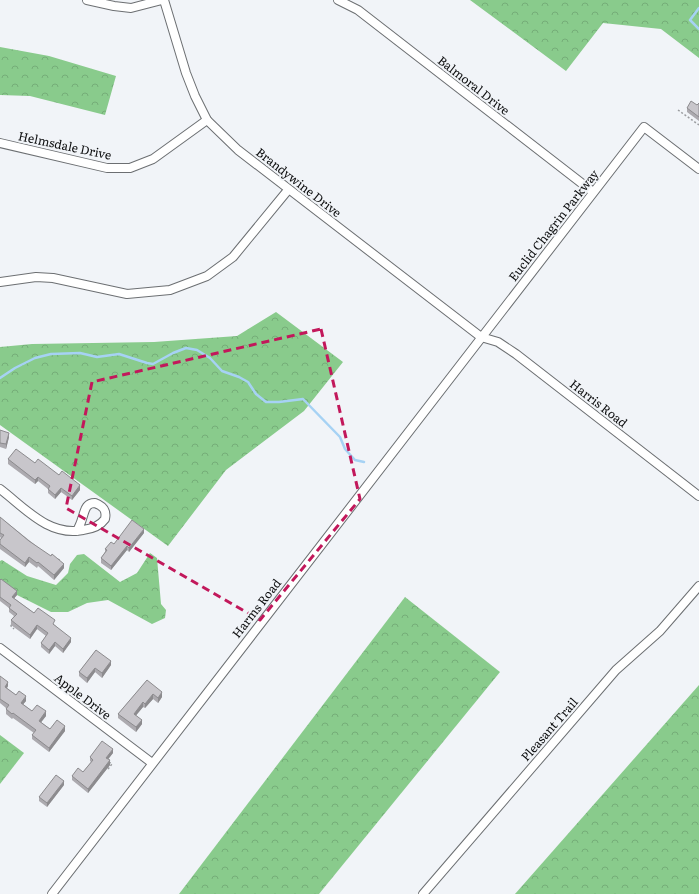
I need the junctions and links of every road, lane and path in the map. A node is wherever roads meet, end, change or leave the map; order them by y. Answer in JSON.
{"nodes":[{"id":1,"x":87,"y":0,"type":"edge"},
{"id":2,"x":163,"y":0,"type":"edge"},
{"id":3,"x":338,"y":0,"type":"edge"},
{"id":4,"x":678,"y":110,"type":"dead end"},
{"id":5,"x":207,"y":120,"type":"junction"},
{"id":6,"x":699,"y":125,"type":"edge"},
{"id":7,"x":0,"y":144,"type":"edge"},
{"id":8,"x":699,"y":169,"type":"edge"},
{"id":9,"x":288,"y":190,"type":"junction"},
{"id":10,"x":593,"y":192,"type":"junction"},
{"id":11,"x":0,"y":282,"type":"edge"},
{"id":12,"x":481,"y":337,"type":"junction"},
{"id":13,"x":0,"y":489,"type":"edge"},
{"id":14,"x":699,"y":496,"type":"edge"},
{"id":15,"x":77,"y":531,"type":"dead end"},
{"id":16,"x":58,"y":558,"type":"edge"},
{"id":17,"x":60,"y":564,"type":"edge"},
{"id":18,"x":699,"y":586,"type":"edge"},
{"id":19,"x":15,"y":617,"type":"edge"},
{"id":20,"x":14,"y":629,"type":"edge"},
{"id":21,"x":0,"y":648,"type":"edge"},
{"id":22,"x":107,"y":761,"type":"edge"},
{"id":23,"x":152,"y":763,"type":"junction"},
{"id":24,"x":108,"y":769,"type":"edge"},
{"id":25,"x":52,"y":894,"type":"edge"},
{"id":26,"x":423,"y":894,"type":"edge"}],
"edges":[{"from":1,"to":2,"type":"street"},
{"from":2,"to":5,"type":"street","name":"Brandywine Drive"},
{"from":3,"to":10,"type":"street","name":"Balmoral Drive"},
{"from":4,"to":6,"type":"path"},
{"from":5,"to":7,"type":"street","name":"Helmsdale Drive"},
{"from":5,"to":9,"type":"street","name":"Brandywine Drive"},
{"from":8,"to":10,"type":"street","name":"Euclid Chagrin Parkway"},
{"from":9,"to":11,"type":"street"},
{"from":9,"to":12,"type":"street","name":"Brandywine Drive"},
{"from":10,"to":12,"type":"street","name":"Euclid Chagrin Parkway"},
{"from":12,"to":14,"type":"street","name":"Harris Road"},
{"from":12,"to":23,"type":"street","name":"Harms Road"},
{"from":13,"to":15,"type":"street"},
{"from":16,"to":17,"type":"path"},
{"from":18,"to":26,"type":"street","name":"Pleasant Trail"},
{"from":19,"to":20,"type":"path"},
{"from":21,"to":23,"type":"street","name":"Apple Drive"},
{"from":22,"to":24,"type":"path"},
{"from":23,"to":25,"type":"street","name":"Harms Road"}]}
